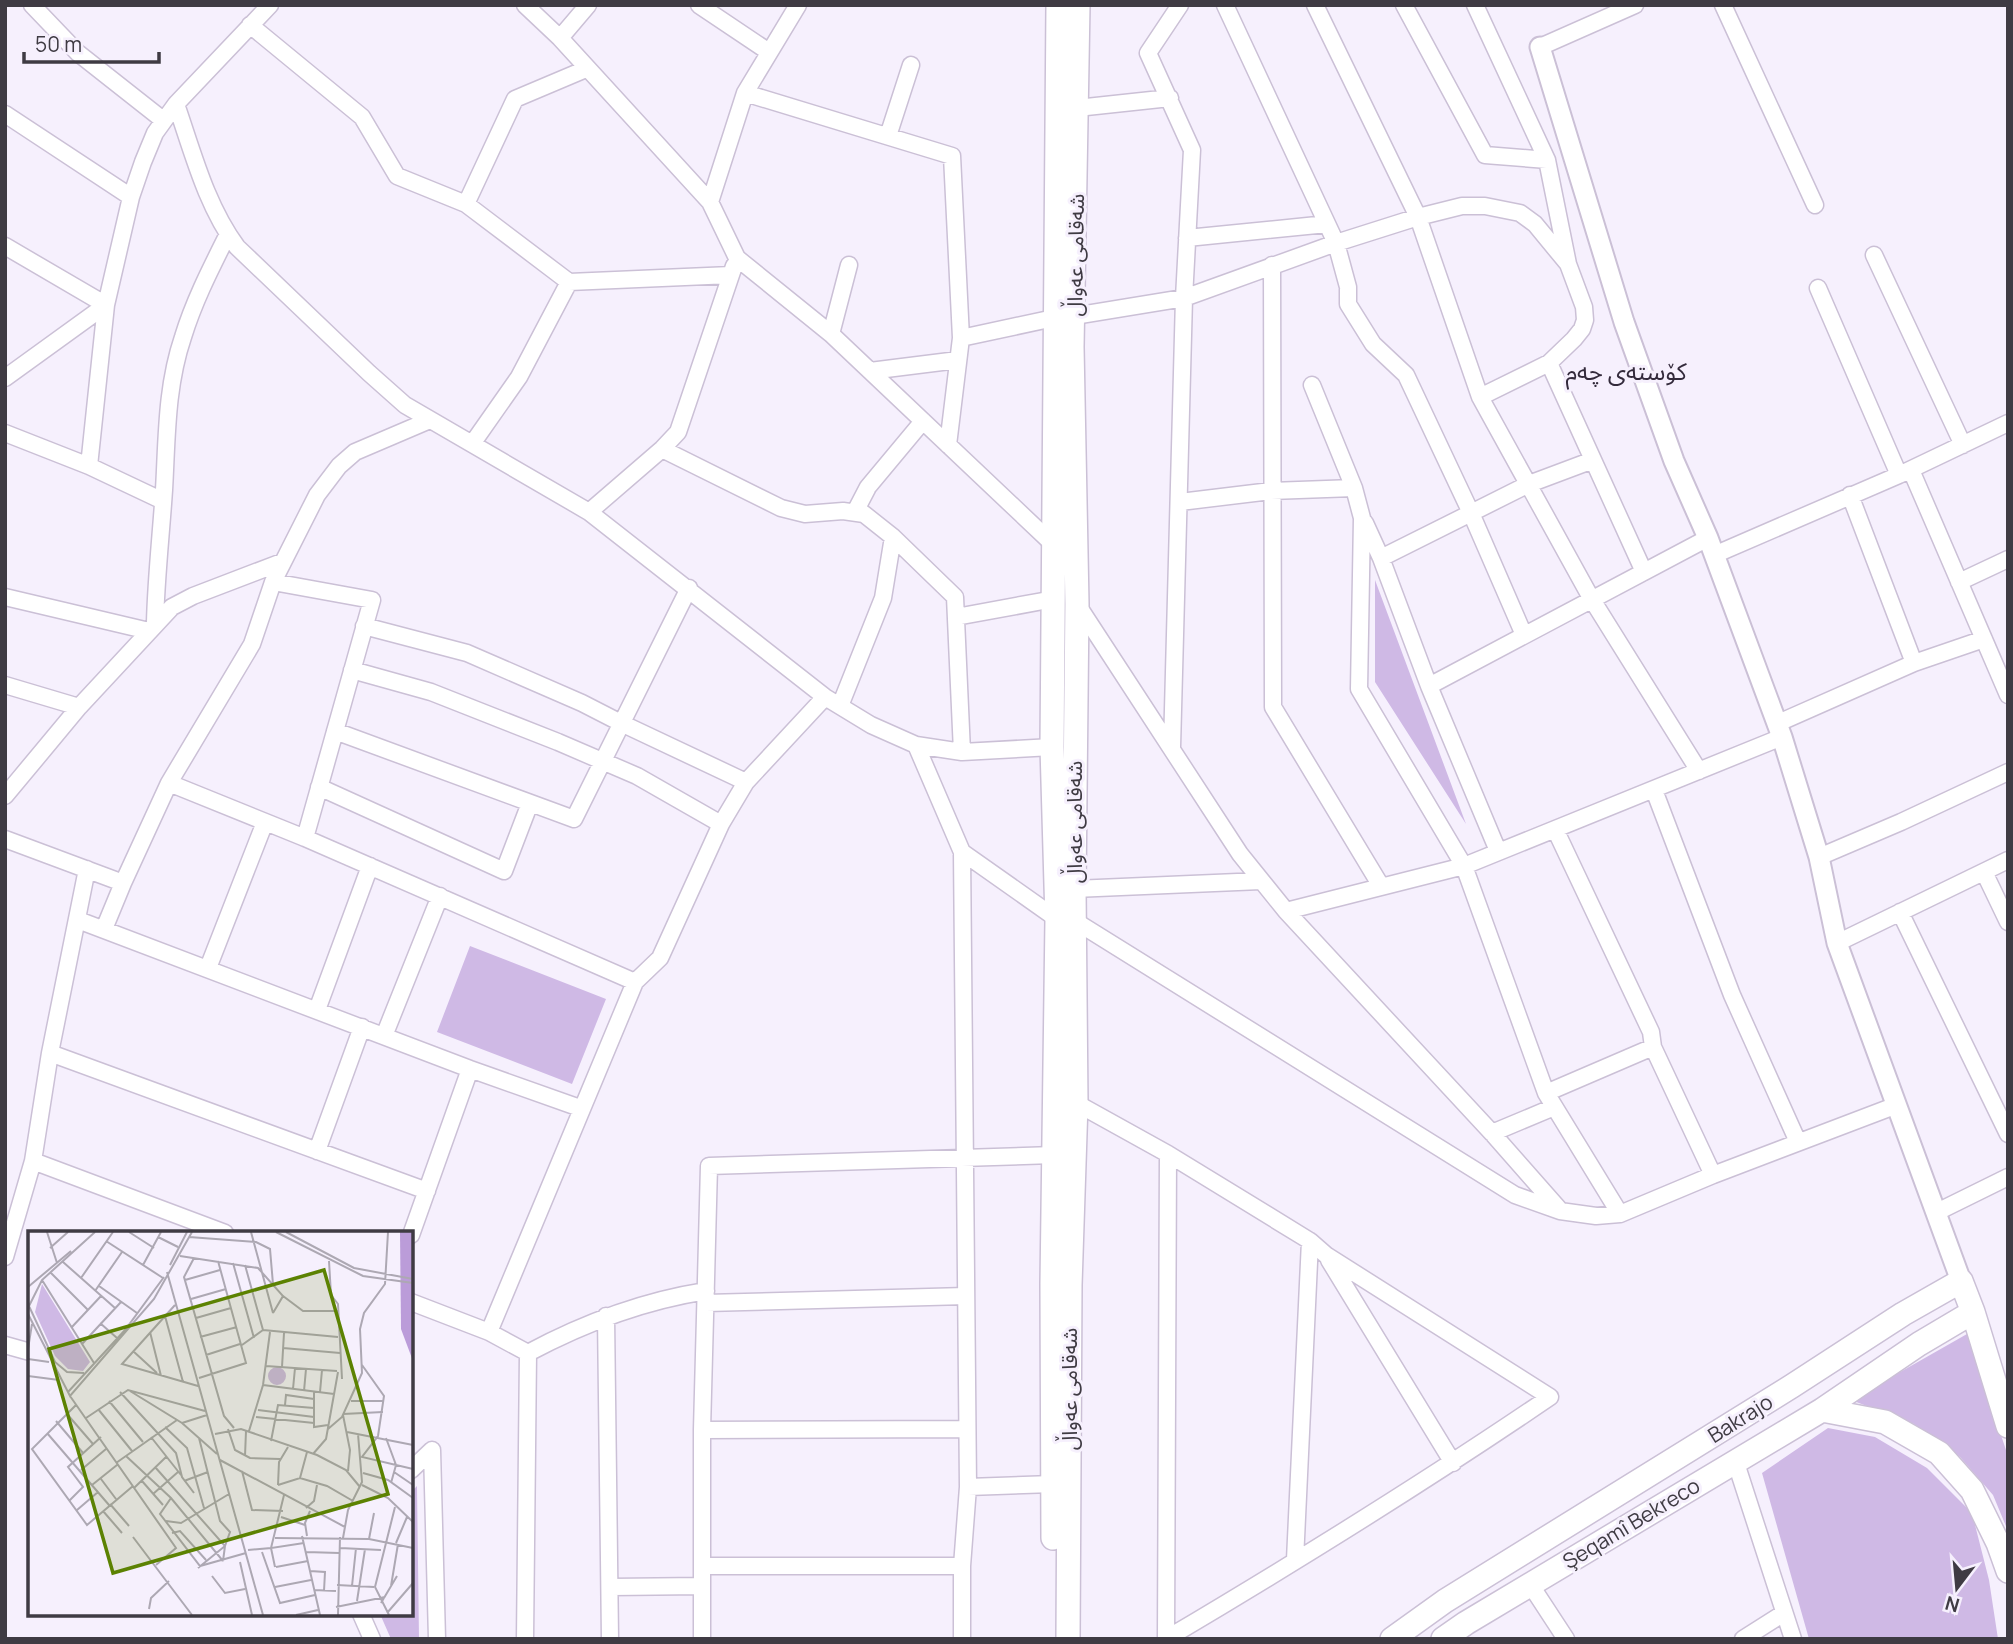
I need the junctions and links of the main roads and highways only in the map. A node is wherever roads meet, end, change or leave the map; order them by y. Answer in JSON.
{"nodes":[{"id":1,"x":1058,"y":5,"type":"edge"},
{"id":2,"x":1078,"y":5,"type":"edge"},
{"id":3,"x":1064,"y":317,"type":"junction"},
{"id":4,"x":1066,"y":920,"type":"junction"},
{"id":5,"x":1973,"y":1312,"type":"junction"},
{"id":6,"x":1903,"y":1314,"type":"junction"},
{"id":7,"x":1919,"y":1344,"type":"junction"},
{"id":8,"x":1822,"y":1410,"type":"junction"},
{"id":9,"x":2007,"y":1417,"type":"edge"},
{"id":10,"x":2008,"y":1571,"type":"edge"},
{"id":11,"x":1053,"y":1639,"type":"edge"},
{"id":12,"x":1068,"y":1639,"type":"edge"},
{"id":13,"x":1392,"y":1639,"type":"edge"},
{"id":14,"x":1443,"y":1639,"type":"edge"}],
"edges":[{"from":1,"to":3,"type":"main road","name":"شەقامی عەواڵ"},
{"from":2,"to":3,"type":"main road","name":"شەقامی عەواڵ"},
{"from":3,"to":4,"type":"main road","name":"شەقامی عەواڵ"},
{"from":3,"to":4,"type":"main road","name":"شەقامی عەواڵ"},
{"from":4,"to":11,"type":"main road","name":"شەقامی عەواڵ"},
{"from":4,"to":12,"type":"main road","name":"شەقامی عەواڵ"},
{"from":5,"to":6,"type":"main road","name":"Bakrajo"},
{"from":5,"to":7,"type":"main road","name":"Şeqamî Bekreco"},
{"from":5,"to":9,"type":"main road"},
{"from":6,"to":7,"type":"main road"},
{"from":6,"to":13,"type":"main road","name":"Bakrajo"},
{"from":7,"to":8,"type":"main road","name":"Şeqamî Bekreco"},
{"from":8,"to":10,"type":"main road"},
{"from":8,"to":14,"type":"main road","name":"Şeqamî Bekreco"}]}
